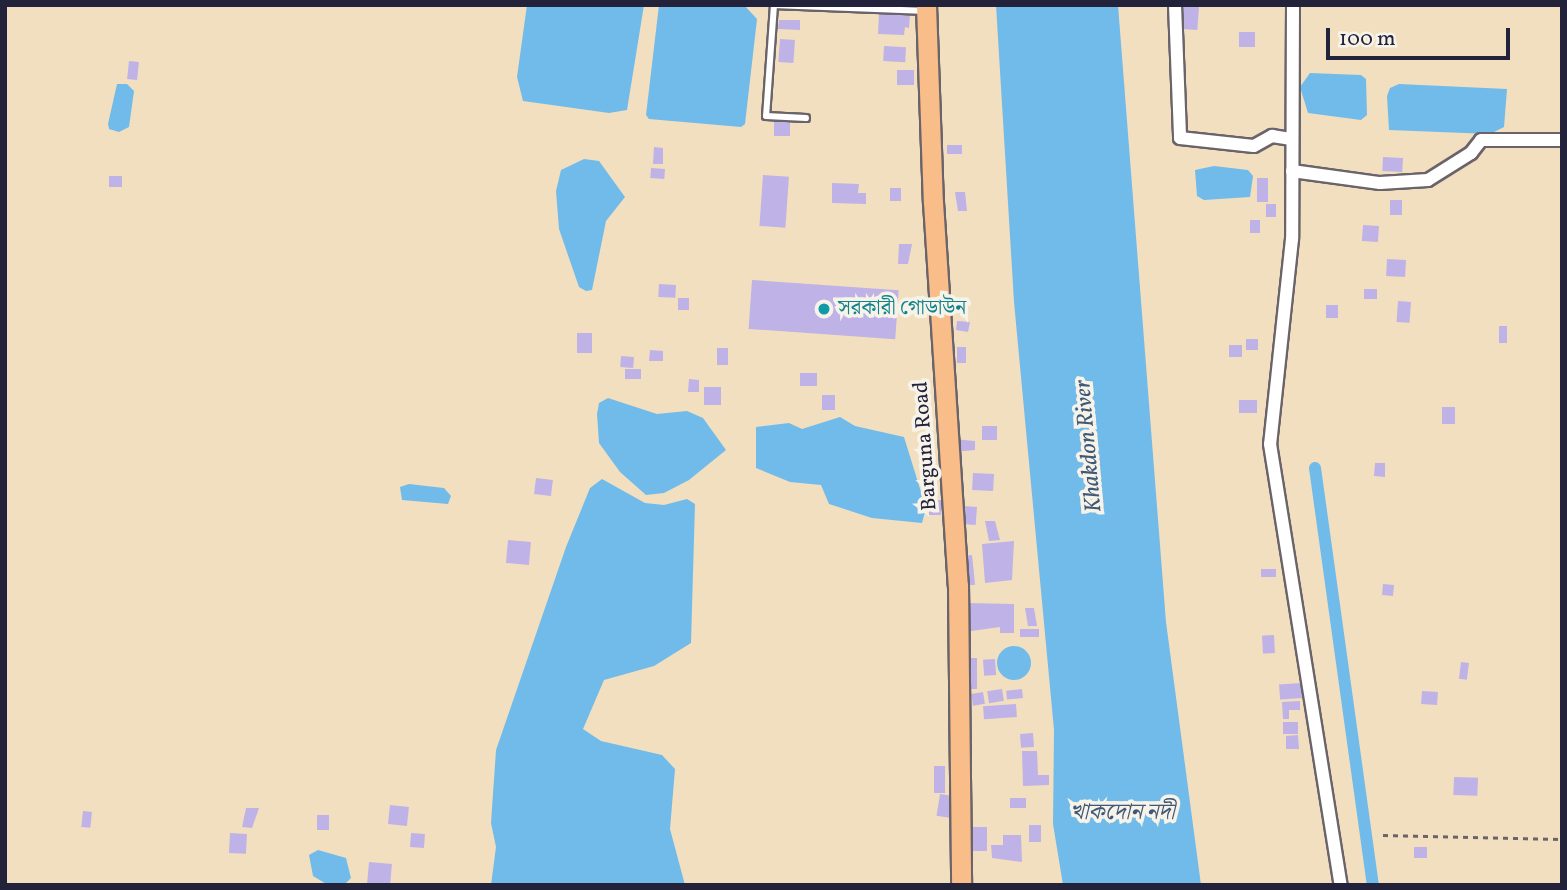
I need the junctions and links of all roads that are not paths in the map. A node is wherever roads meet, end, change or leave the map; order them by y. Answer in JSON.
{"nodes":[{"id":1,"x":775,"y":5,"type":"edge"},
{"id":2,"x":1175,"y":5,"type":"edge"},
{"id":3,"x":1293,"y":5,"type":"edge"},
{"id":4,"x":926,"y":8,"type":"edge"},
{"id":5,"x":806,"y":118,"type":"dead end"},
{"id":6,"x":1292,"y":139,"type":"junction"},
{"id":7,"x":1562,"y":139,"type":"edge"},
{"id":8,"x":1292,"y":171,"type":"junction"},
{"id":9,"x":961,"y":885,"type":"edge"},
{"id":10,"x":1341,"y":885,"type":"edge"}],
"edges":[{"from":1,"to":4,"type":"lane"},
{"from":1,"to":5,"type":"lane"},
{"from":2,"to":6,"type":"street"},
{"from":3,"to":6,"type":"street"},
{"from":4,"to":9,"type":"main road","name":"Barguna Road"},
{"from":6,"to":8,"type":"street"},
{"from":7,"to":8,"type":"street"},
{"from":8,"to":10,"type":"street"}]}
